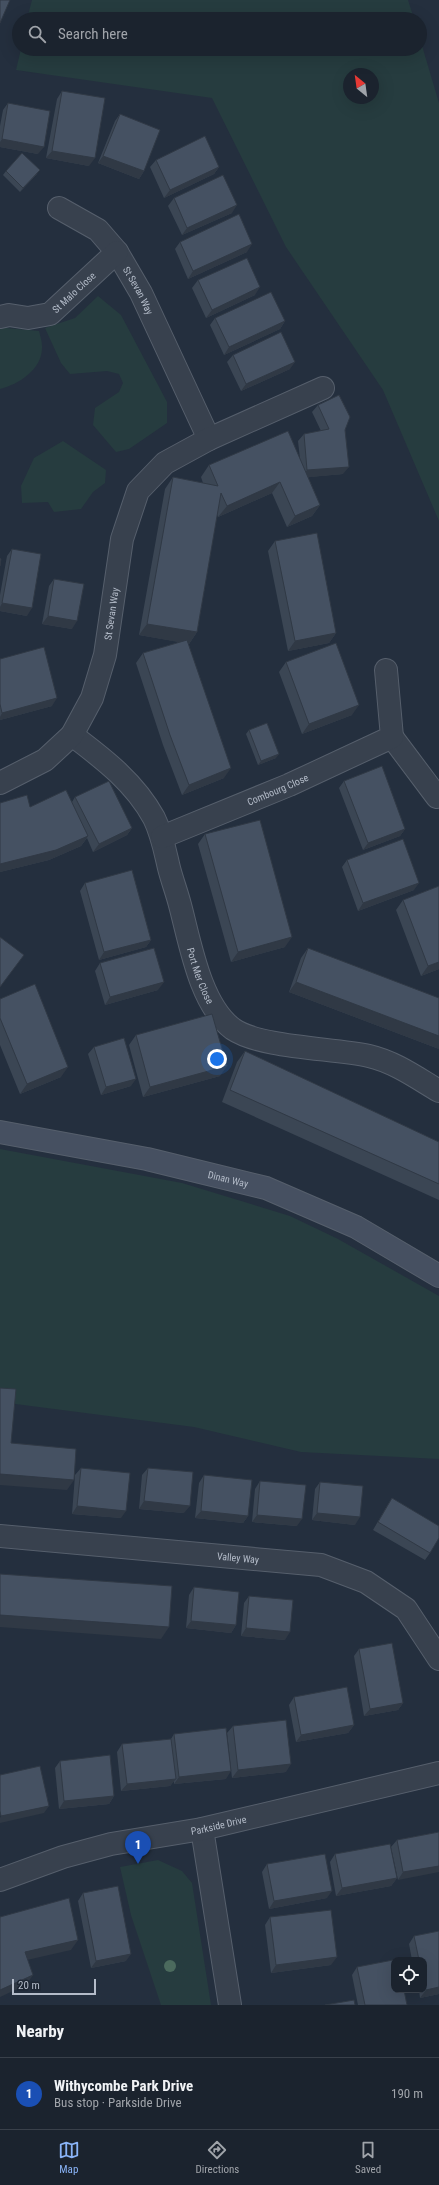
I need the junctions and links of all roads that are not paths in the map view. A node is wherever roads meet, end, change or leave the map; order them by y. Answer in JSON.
{"nodes":[{"id":1,"x":59,"y":208,"type":"dead end"},
{"id":2,"x":117,"y":252,"type":"junction"},
{"id":3,"x":0,"y":317,"type":"edge"},
{"id":4,"x":323,"y":388,"type":"dead end"},
{"id":5,"x":209,"y":439,"type":"junction"},
{"id":6,"x":386,"y":670,"type":"dead end"},
{"id":7,"x":72,"y":735,"type":"junction"},
{"id":8,"x":392,"y":737,"type":"junction"},
{"id":9,"x":0,"y":783,"type":"edge"},
{"id":10,"x":437,"y":797,"type":"dead end"},
{"id":11,"x":162,"y":837,"type":"junction"},
{"id":12,"x":439,"y":1091,"type":"edge"},
{"id":13,"x":0,"y":1132,"type":"edge"},
{"id":14,"x":439,"y":1276,"type":"edge"},
{"id":15,"x":0,"y":1536,"type":"edge"},
{"id":16,"x":439,"y":1659,"type":"edge"},
{"id":17,"x":439,"y":1773,"type":"edge"},
{"id":18,"x":202,"y":1829,"type":"junction"},
{"id":19,"x":0,"y":1880,"type":"edge"},
{"id":20,"x":230,"y":2005,"type":"edge"}],
"edges":[{"from":1,"to":2,"type":"street","name":"St Sevan Way"},
{"from":2,"to":3,"type":"street","name":"St Malo Close"},
{"from":2,"to":5,"type":"street","name":"St Sevan Way"},
{"from":4,"to":5,"type":"street","name":"St Sevan Way"},
{"from":5,"to":7,"type":"street","name":"St Sevan Way"},
{"from":6,"to":8,"type":"street"},
{"from":7,"to":9,"type":"street","name":"St Sevan Way"},
{"from":7,"to":11,"type":"street","name":"Port Mer Close"},
{"from":8,"to":10,"type":"street"},
{"from":8,"to":11,"type":"street","name":"Combourg Close"},
{"from":11,"to":12,"type":"street","name":"Port Mer Close"},
{"from":13,"to":14,"type":"street","name":"Dinan Way"},
{"from":15,"to":16,"type":"street","name":"Valley Way"},
{"from":17,"to":18,"type":"street","name":"Parkside Drive"},
{"from":18,"to":19,"type":"street","name":"Parkside Drive"},
{"from":18,"to":20,"type":"street"}]}
